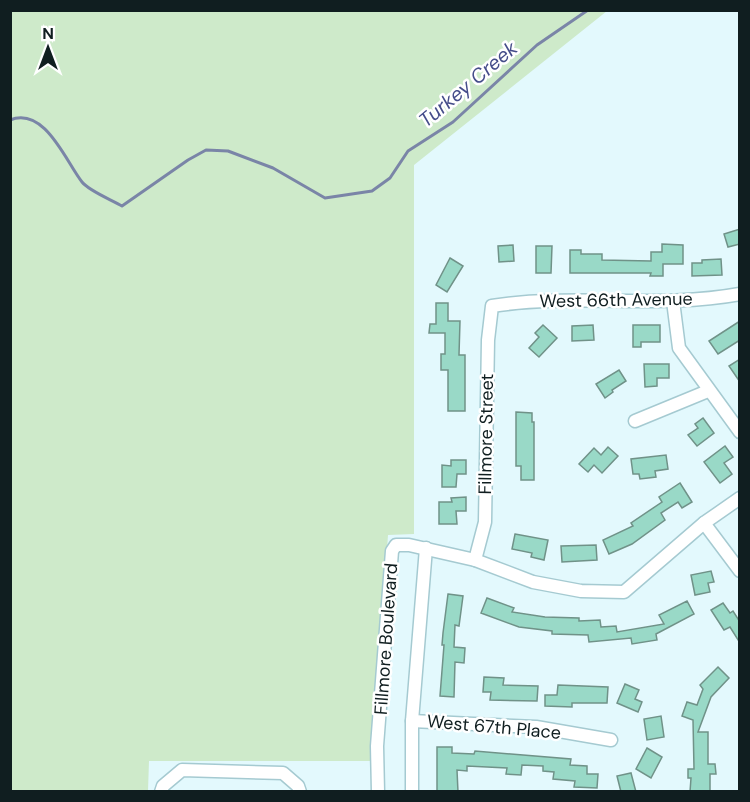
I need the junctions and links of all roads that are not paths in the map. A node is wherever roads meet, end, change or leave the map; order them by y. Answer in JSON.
{"nodes":[{"id":1,"x":740,"y":294,"type":"edge"},
{"id":2,"x":673,"y":301,"type":"junction"},
{"id":3,"x":492,"y":306,"type":"joint"},
{"id":4,"x":708,"y":391,"type":"junction"},
{"id":5,"x":634,"y":421,"type":"dead end"},
{"id":6,"x":740,"y":432,"type":"edge"},
{"id":7,"x":740,"y":498,"type":"edge"},
{"id":8,"x":704,"y":523,"type":"junction"},
{"id":9,"x":426,"y":548,"type":"junction"},
{"id":10,"x":476,"y":560,"type":"junction"},
{"id":11,"x":740,"y":571,"type":"edge"},
{"id":12,"x":412,"y":720,"type":"junction"},
{"id":13,"x":611,"y":740,"type":"dead end"},
{"id":14,"x":161,"y":792,"type":"edge"},
{"id":15,"x":300,"y":792,"type":"edge"},
{"id":16,"x":378,"y":792,"type":"edge"},
{"id":17,"x":412,"y":792,"type":"edge"}],
"edges":[{"from":1,"to":2,"type":"street","name":"West 66th Avenue"},
{"from":2,"to":3,"type":"street","name":"West 66th Avenue"},
{"from":2,"to":4,"type":"street"},
{"from":3,"to":10,"type":"street","name":"Fillmore Street"},
{"from":4,"to":5,"type":"street"},
{"from":4,"to":6,"type":"street"},
{"from":7,"to":8,"type":"street"},
{"from":8,"to":10,"type":"street"},
{"from":8,"to":11,"type":"street"},
{"from":9,"to":10,"type":"street"},
{"from":9,"to":12,"type":"street","name":"Fillmore Boulevard"},
{"from":9,"to":16,"type":"street","name":"Fillmore Boulevard"},
{"from":12,"to":13,"type":"street","name":"West 67th Place"},
{"from":12,"to":17,"type":"street","name":"Fillmore Boulevard"},
{"from":14,"to":15,"type":"street"}]}
